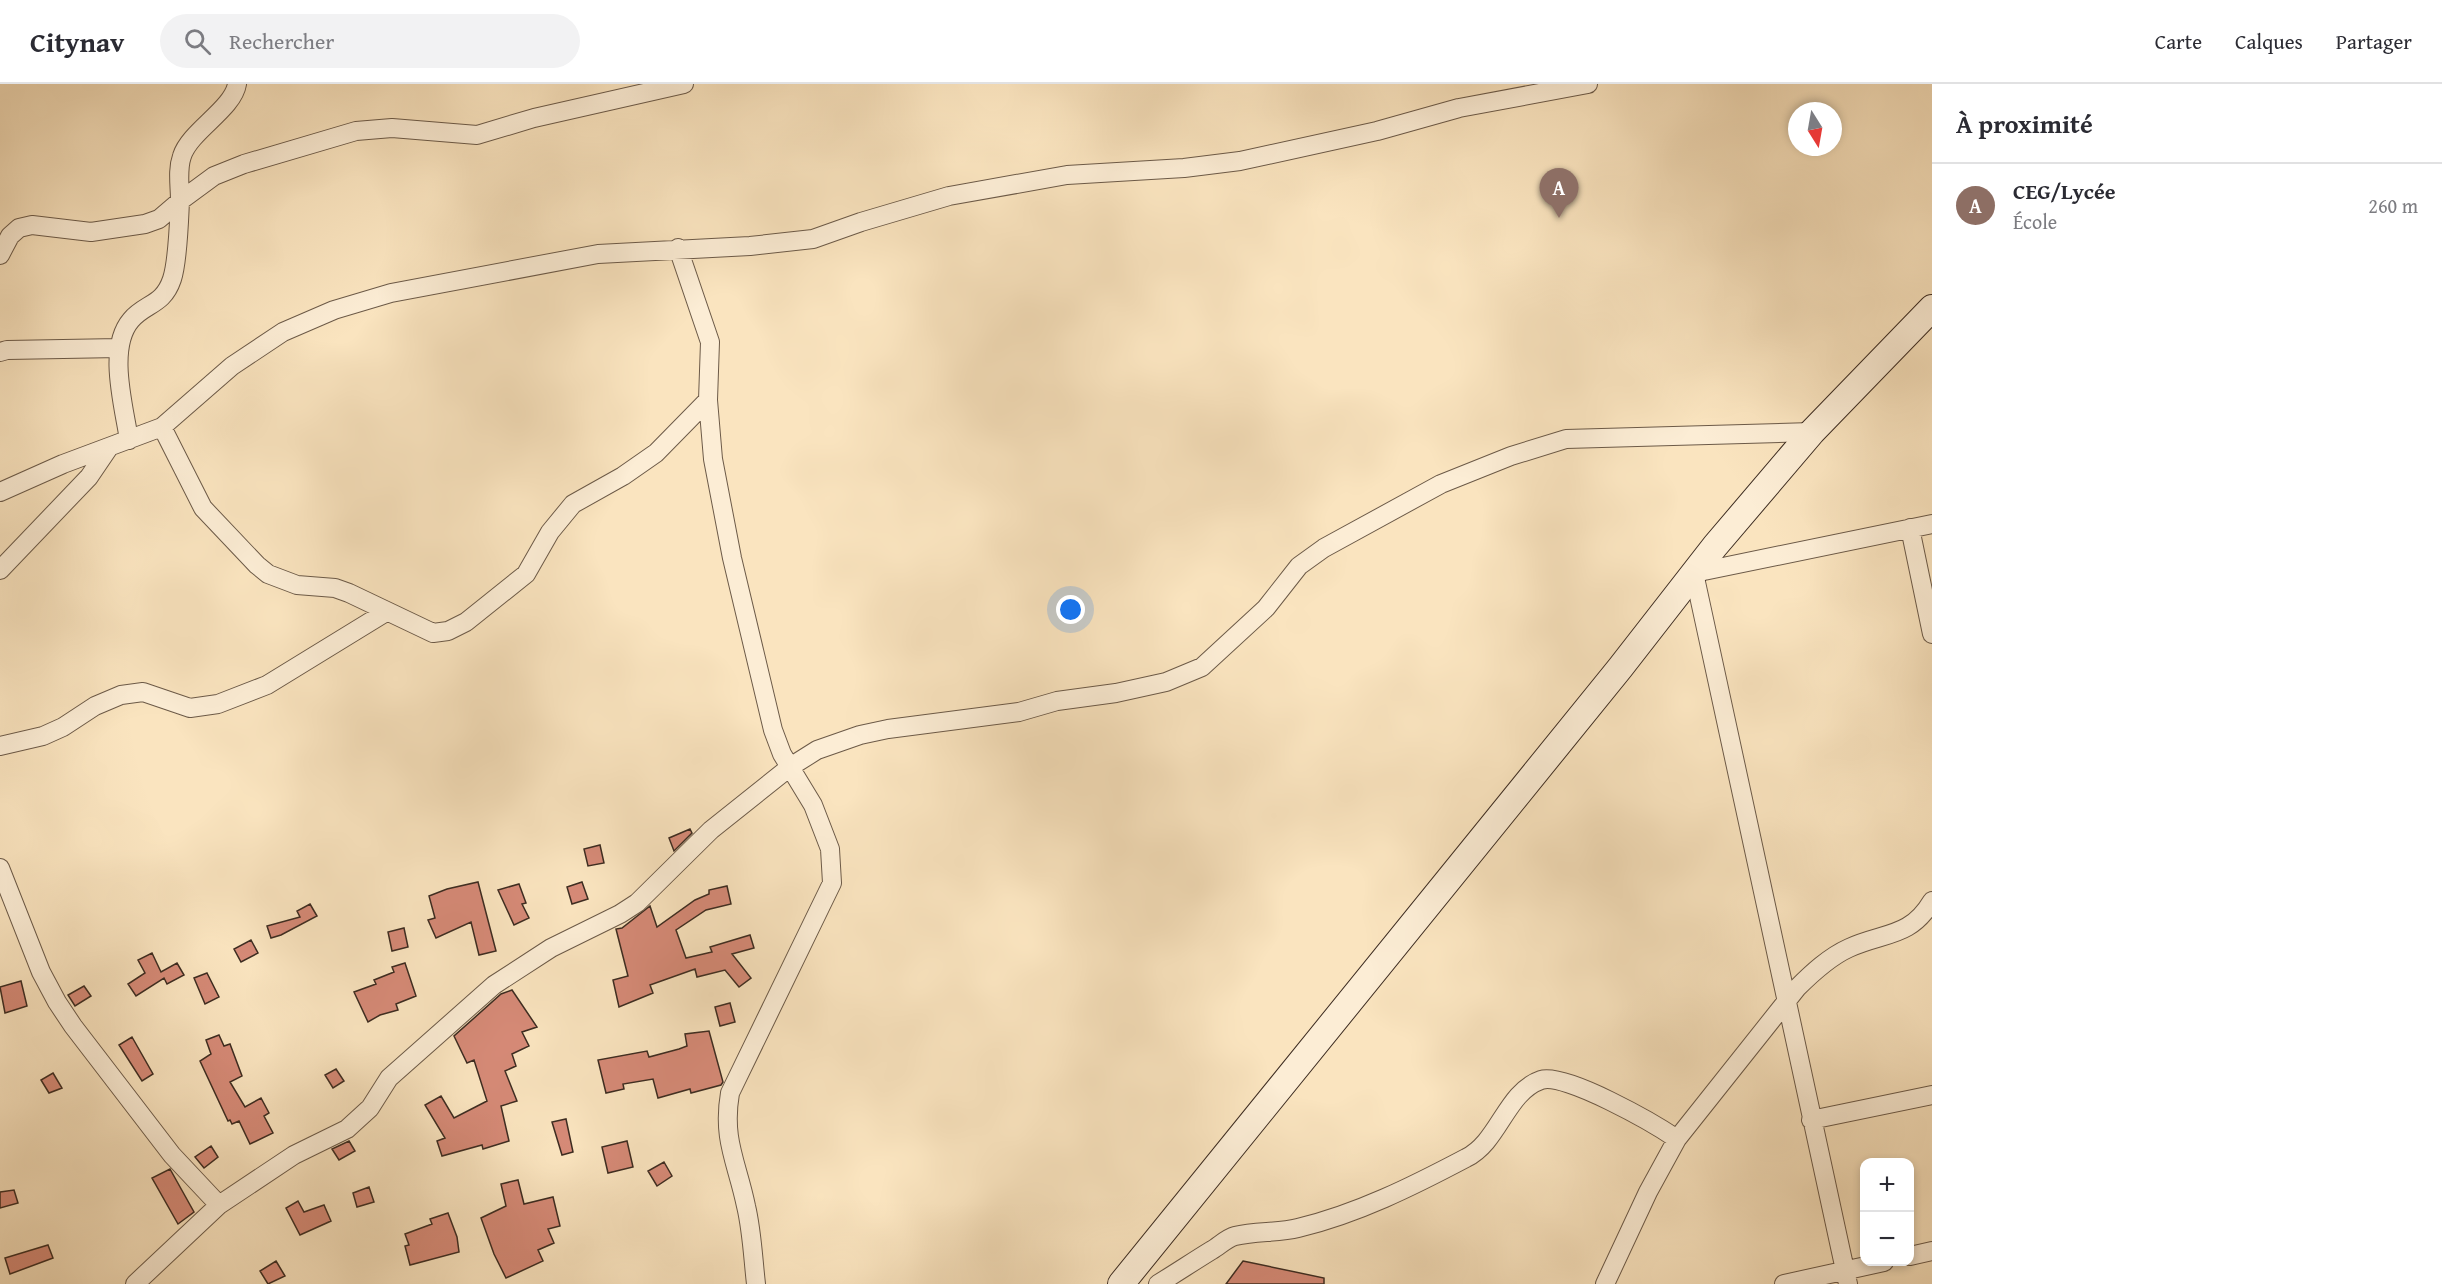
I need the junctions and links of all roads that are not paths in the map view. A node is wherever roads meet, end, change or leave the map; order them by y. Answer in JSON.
{"nodes":[{"id":1,"x":237,"y":84,"type":"edge"},
{"id":2,"x":684,"y":84,"type":"edge"},
{"id":3,"x":1588,"y":84,"type":"edge"},
{"id":4,"x":180,"y":201,"type":"junction"},
{"id":5,"x":678,"y":248,"type":"junction"},
{"id":6,"x":0,"y":255,"type":"edge"},
{"id":7,"x":1932,"y":308,"type":"edge"},
{"id":8,"x":119,"y":348,"type":"junction"},
{"id":9,"x":0,"y":352,"type":"edge"},
{"id":10,"x":708,"y":400,"type":"junction"},
{"id":11,"x":162,"y":427,"type":"junction"},
{"id":12,"x":1812,"y":432,"type":"junction"},
{"id":13,"x":129,"y":440,"type":"junction"},
{"id":14,"x":108,"y":449,"type":"junction"},
{"id":15,"x":0,"y":492,"type":"edge"},
{"id":16,"x":1932,"y":524,"type":"edge"},
{"id":17,"x":1910,"y":528,"type":"junction"},
{"id":18,"x":0,"y":570,"type":"edge"},
{"id":19,"x":1694,"y":573,"type":"junction"},
{"id":20,"x":386,"y":612,"type":"junction"},
{"id":21,"x":1932,"y":634,"type":"edge"},
{"id":22,"x":0,"y":746,"type":"edge"},
{"id":23,"x":789,"y":767,"type":"junction"},
{"id":24,"x":0,"y":868,"type":"edge"},
{"id":25,"x":1930,"y":907,"type":"edge"},
{"id":26,"x":1787,"y":1000,"type":"junction"},
{"id":27,"x":1932,"y":1095,"type":"edge"},
{"id":28,"x":1811,"y":1120,"type":"junction"},
{"id":29,"x":1677,"y":1139,"type":"junction"},
{"id":30,"x":219,"y":1205,"type":"junction"},
{"id":31,"x":1932,"y":1251,"type":"edge"},
{"id":32,"x":1914,"y":1255,"type":"edge"},
{"id":33,"x":1874,"y":1266,"type":"edge"},
{"id":34,"x":1846,"y":1277,"type":"edge"},
{"id":35,"x":135,"y":1284,"type":"edge"},
{"id":36,"x":756,"y":1284,"type":"edge"},
{"id":37,"x":1121,"y":1284,"type":"edge"},
{"id":38,"x":1158,"y":1284,"type":"edge"},
{"id":39,"x":1605,"y":1284,"type":"edge"},
{"id":40,"x":1784,"y":1284,"type":"edge"}],
"edges":[{"from":1,"to":4,"type":"street"},
{"from":2,"to":4,"type":"street"},
{"from":3,"to":5,"type":"street"},
{"from":4,"to":6,"type":"street"},
{"from":4,"to":8,"type":"street"},
{"from":5,"to":10,"type":"street"},
{"from":5,"to":11,"type":"street"},
{"from":7,"to":12,"type":"main road"},
{"from":8,"to":9,"type":"street"},
{"from":8,"to":13,"type":"street"},
{"from":10,"to":20,"type":"street"},
{"from":10,"to":23,"type":"street"},
{"from":11,"to":13,"type":"street"},
{"from":11,"to":20,"type":"street"},
{"from":12,"to":19,"type":"main road"},
{"from":12,"to":23,"type":"street"},
{"from":13,"to":14,"type":"street"},
{"from":14,"to":15,"type":"street"},
{"from":14,"to":18,"type":"street"},
{"from":16,"to":17,"type":"street"},
{"from":17,"to":19,"type":"street"},
{"from":17,"to":21,"type":"street"},
{"from":19,"to":26,"type":"street"},
{"from":19,"to":37,"type":"main road"},
{"from":20,"to":22,"type":"street"},
{"from":23,"to":30,"type":"street"},
{"from":23,"to":36,"type":"street"},
{"from":24,"to":30,"type":"street"},
{"from":25,"to":26,"type":"street"},
{"from":26,"to":28,"type":"street"},
{"from":26,"to":29,"type":"street"},
{"from":27,"to":28,"type":"street"},
{"from":28,"to":34,"type":"street"},
{"from":29,"to":38,"type":"street"},
{"from":29,"to":39,"type":"street"},
{"from":30,"to":35,"type":"street"},
{"from":31,"to":32,"type":"street"},
{"from":33,"to":34,"type":"street"},
{"from":34,"to":40,"type":"street"}]}
